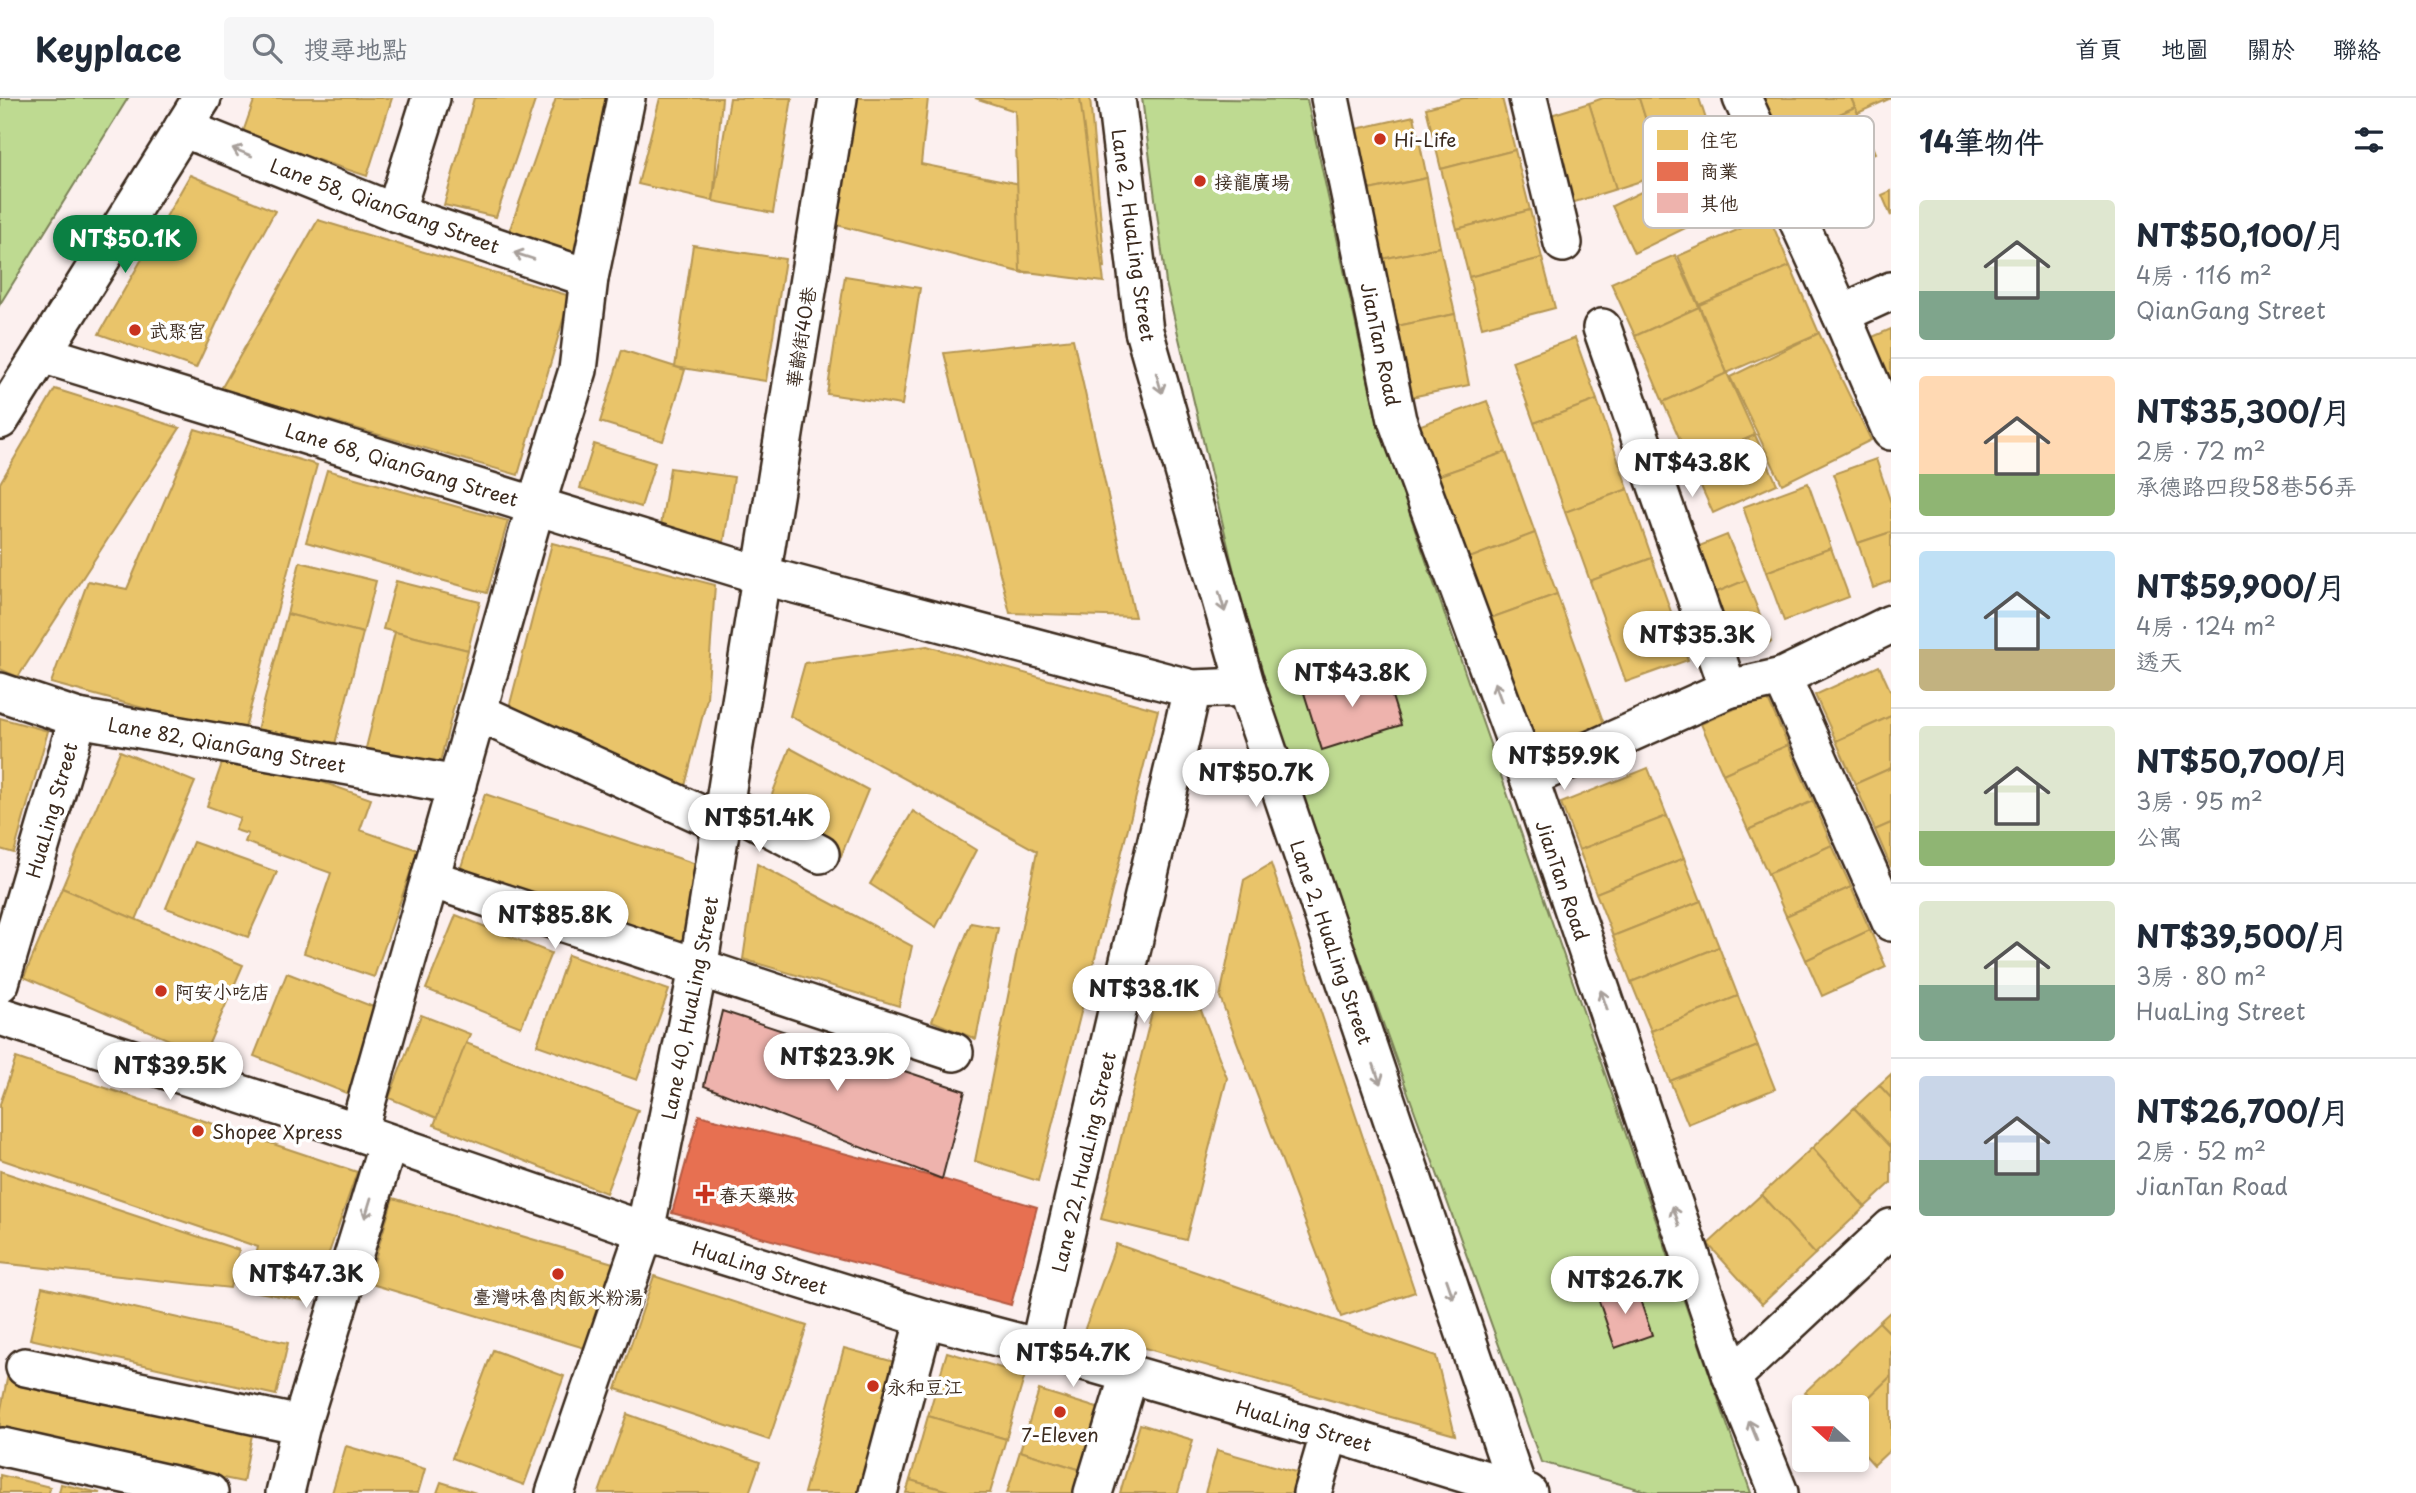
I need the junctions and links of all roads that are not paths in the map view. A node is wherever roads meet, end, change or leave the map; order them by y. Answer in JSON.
{"nodes":[{"id":1,"x":202,"y":98,"type":"edge"},
{"id":2,"x":431,"y":98,"type":"edge"},
{"id":3,"x":626,"y":98,"type":"edge"},
{"id":4,"x":838,"y":98,"type":"edge"},
{"id":5,"x":1116,"y":98,"type":"edge"},
{"id":6,"x":1330,"y":98,"type":"edge"},
{"id":7,"x":1528,"y":98,"type":"edge"},
{"id":8,"x":1742,"y":98,"type":"edge"},
{"id":9,"x":1750,"y":116,"type":"edge"},
{"id":10,"x":183,"y":128,"type":"junction"},
{"id":11,"x":395,"y":213,"type":"junction"},
{"id":12,"x":1802,"y":228,"type":"edge"},
{"id":13,"x":1563,"y":243,"type":"dead end"},
{"id":14,"x":589,"y":278,"type":"junction"},
{"id":15,"x":1891,"y":291,"type":"edge"},
{"id":16,"x":1842,"y":314,"type":"junction"},
{"id":17,"x":1602,"y":328,"type":"dead end"},
{"id":18,"x":42,"y":354,"type":"junction"},
{"id":19,"x":0,"y":420,"type":"edge"},
{"id":20,"x":1891,"y":431,"type":"edge"},
{"id":21,"x":536,"y":505,"type":"junction"},
{"id":22,"x":761,"y":575,"type":"junction"},
{"id":23,"x":1891,"y":624,"type":"edge"},
{"id":24,"x":1782,"y":677,"type":"junction"},
{"id":25,"x":1246,"y":687,"type":"junction"},
{"id":26,"x":1192,"y":689,"type":"junction"},
{"id":27,"x":1728,"y":689,"type":"junction"},
{"id":28,"x":0,"y":692,"type":"edge"},
{"id":29,"x":477,"y":712,"type":"junction"},
{"id":30,"x":78,"y":718,"type":"junction"},
{"id":31,"x":1529,"y":778,"type":"junction"},
{"id":32,"x":457,"y":785,"type":"junction"},
{"id":33,"x":723,"y":814,"type":"junction"},
{"id":34,"x":820,"y":854,"type":"dead end"},
{"id":35,"x":431,"y":879,"type":"junction"},
{"id":36,"x":1891,"y":922,"type":"edge"},
{"id":37,"x":698,"y":969,"type":"junction"},
{"id":38,"x":0,"y":983,"type":"edge"},
{"id":39,"x":0,"y":1016,"type":"edge"},
{"id":40,"x":954,"y":1052,"type":"dead end"},
{"id":41,"x":373,"y":1137,"type":"junction"},
{"id":42,"x":1891,"y":1228,"type":"edge"},
{"id":43,"x":645,"y":1231,"type":"junction"},
{"id":44,"x":925,"y":1318,"type":"junction"},
{"id":45,"x":1040,"y":1348,"type":"junction"},
{"id":46,"x":25,"y":1367,"type":"dead end"},
{"id":47,"x":1129,"y":1375,"type":"junction"},
{"id":48,"x":1732,"y":1377,"type":"junction"},
{"id":49,"x":301,"y":1425,"type":"junction"},
{"id":50,"x":1330,"y":1432,"type":"junction"},
{"id":51,"x":3,"y":1447,"type":"dead end"},
{"id":52,"x":1522,"y":1492,"type":"edge"},
{"id":53,"x":209,"y":1493,"type":"edge"},
{"id":54,"x":285,"y":1493,"type":"edge"},
{"id":55,"x":555,"y":1493,"type":"edge"},
{"id":56,"x":878,"y":1493,"type":"edge"},
{"id":57,"x":1093,"y":1493,"type":"edge"},
{"id":58,"x":1312,"y":1493,"type":"edge"},
{"id":59,"x":1779,"y":1493,"type":"edge"}],
"edges":[{"from":1,"to":10,"type":"street"},
{"from":2,"to":11,"type":"street"},
{"from":3,"to":14,"type":"street"},
{"from":4,"to":22,"type":"street","name":"華齡街40巷"},
{"from":5,"to":25,"type":"street","name":"Lane 2, HuaLing Street","one_way":true},
{"from":31,"to":6,"type":"street","name":"JianTan Road","one_way":true},
{"from":7,"to":13,"type":"street"},
{"from":8,"to":9,"type":"street"},
{"from":11,"to":10,"type":"street","name":"Lane 58, QianGang Street","one_way":true},
{"from":10,"to":18,"type":"street"},
{"from":14,"to":11,"type":"street","name":"Lane 58, QianGang Street","one_way":true},
{"from":12,"to":16,"type":"street"},
{"from":14,"to":21,"type":"street"},
{"from":15,"to":16,"type":"street"},
{"from":16,"to":20,"type":"street"},
{"from":17,"to":27,"type":"street"},
{"from":18,"to":19,"type":"street"},
{"from":18,"to":21,"type":"street","name":"Lane 68, QianGang Street"},
{"from":21,"to":22,"type":"street","name":"Lane 68, QianGang Street"},
{"from":21,"to":29,"type":"street"},
{"from":22,"to":26,"type":"street","name":"Lane 68, QianGang Street"},
{"from":22,"to":33,"type":"street","name":"Lane 40, HuaLing Street"},
{"from":23,"to":24,"type":"street"},
{"from":24,"to":27,"type":"street"},
{"from":24,"to":36,"type":"street"},
{"from":25,"to":26,"type":"street","name":"Lane 68, QianGang Street"},
{"from":25,"to":52,"type":"street","name":"Lane 2, HuaLing Street","one_way":true},
{"from":26,"to":45,"type":"street","name":"Lane 22, HuaLing Street"},
{"from":27,"to":31,"type":"street"},
{"from":28,"to":30,"type":"street","name":"Lane 82, QianGang Street"},
{"from":29,"to":32,"type":"street"},
{"from":29,"to":33,"type":"street"},
{"from":30,"to":32,"type":"street","name":"Lane 82, QianGang Street"},
{"from":30,"to":38,"type":"street","name":"HuaLing Street"},
{"from":48,"to":31,"type":"street","name":"JianTan Road","one_way":true},
{"from":32,"to":35,"type":"street"},
{"from":33,"to":34,"type":"street"},
{"from":33,"to":37,"type":"street","name":"Lane 40, HuaLing Street"},
{"from":35,"to":37,"type":"street"},
{"from":35,"to":41,"type":"street"},
{"from":37,"to":40,"type":"street"},
{"from":37,"to":43,"type":"street","name":"Lane 40, HuaLing Street"},
{"from":39,"to":41,"type":"street","name":"HuaLing Street"},
{"from":41,"to":43,"type":"street","name":"HuaLing Street"},
{"from":41,"to":49,"type":"street","one_way":true},
{"from":42,"to":48,"type":"street"},
{"from":43,"to":44,"type":"street","name":"HuaLing Street"},
{"from":43,"to":55,"type":"street","name":"Lane 40, HuaLing Street"},
{"from":44,"to":45,"type":"street","name":"HuaLing Street"},
{"from":44,"to":56,"type":"street"},
{"from":45,"to":47,"type":"street","name":"HuaLing Street"},
{"from":46,"to":49,"type":"street"},
{"from":47,"to":50,"type":"street","name":"HuaLing Street"},
{"from":47,"to":57,"type":"street"},
{"from":59,"to":48,"type":"street","name":"JianTan Road","one_way":true},
{"from":49,"to":54,"type":"street"},
{"from":50,"to":52,"type":"street","name":"HuaLing Street"},
{"from":50,"to":58,"type":"street"},
{"from":51,"to":53,"type":"street"}]}
